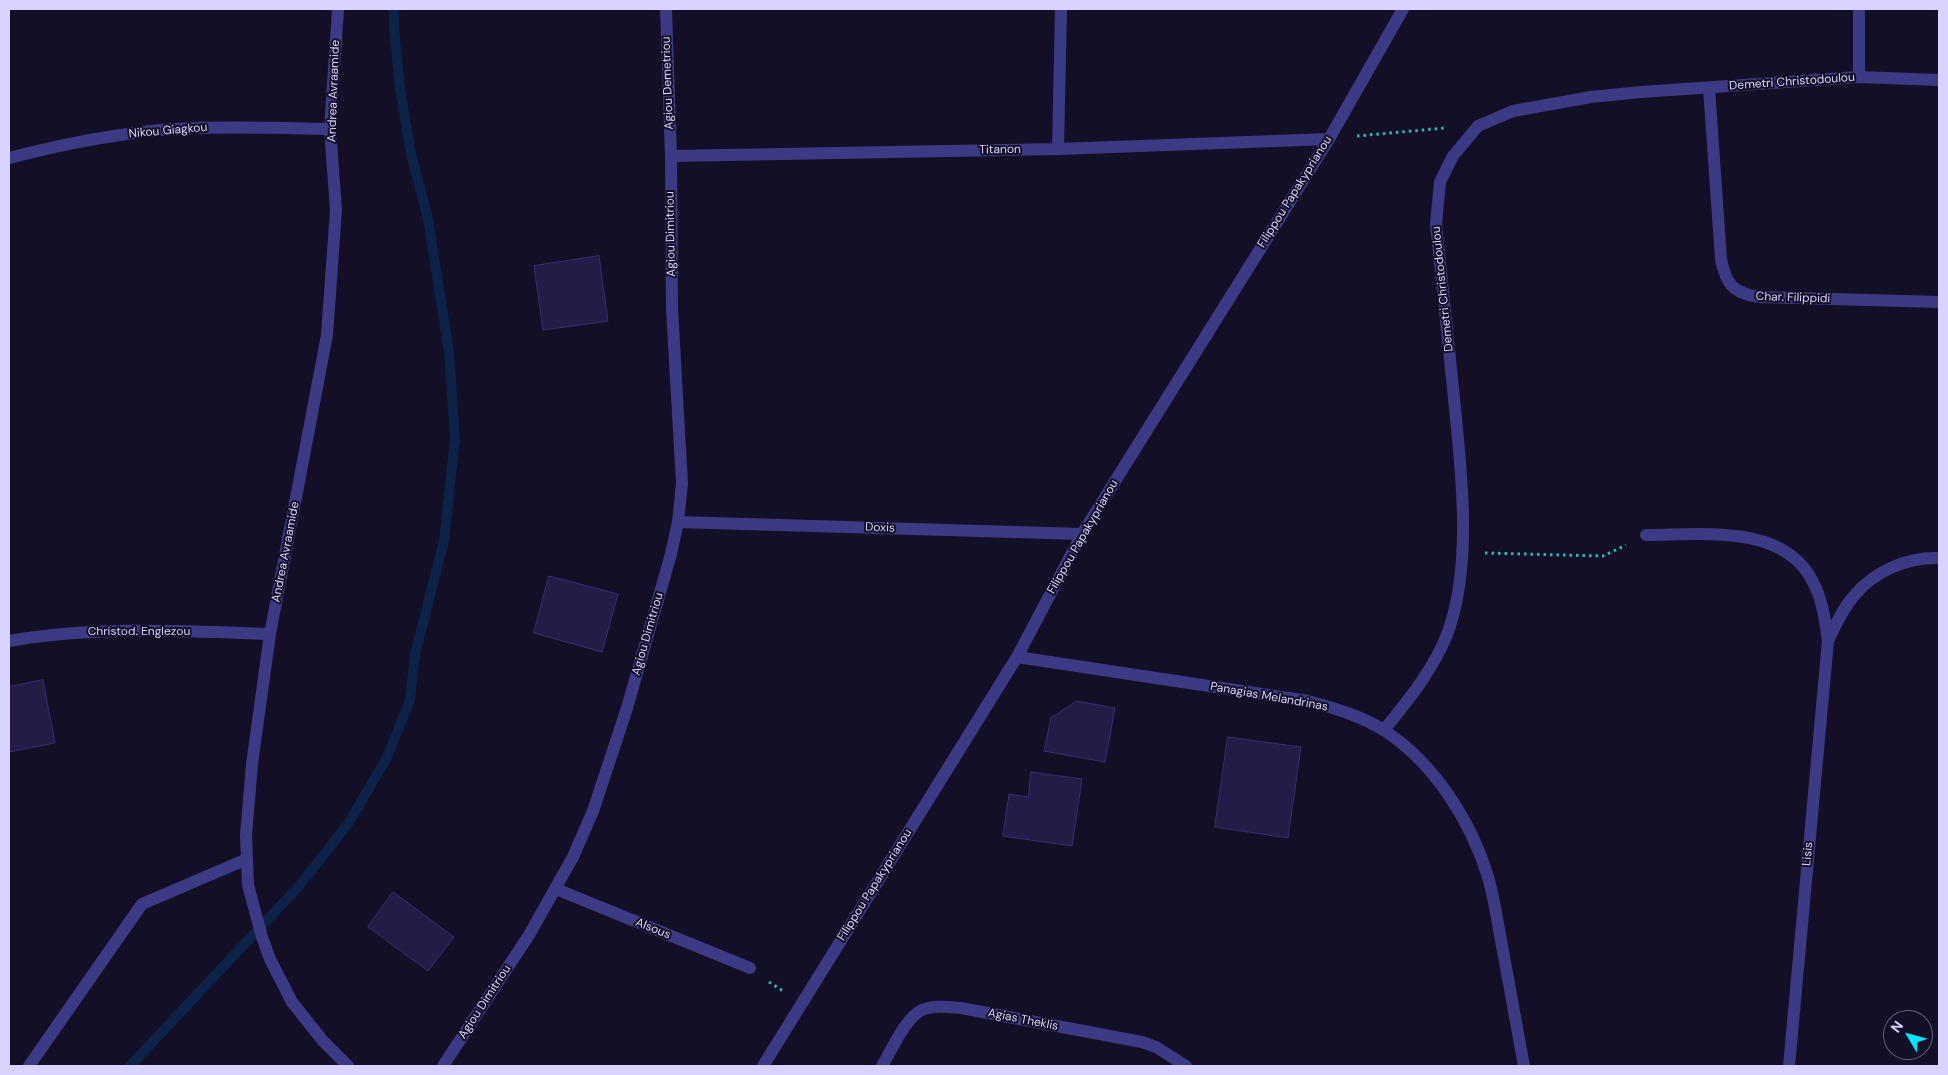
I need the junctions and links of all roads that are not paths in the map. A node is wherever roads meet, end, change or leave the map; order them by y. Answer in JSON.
{"nodes":[{"id":1,"x":338,"y":9,"type":"edge"},
{"id":2,"x":666,"y":9,"type":"edge"},
{"id":3,"x":1061,"y":9,"type":"edge"},
{"id":4,"x":1403,"y":9,"type":"edge"},
{"id":5,"x":1859,"y":9,"type":"edge"},
{"id":6,"x":1860,"y":77,"type":"junction"},
{"id":7,"x":1939,"y":80,"type":"edge"},
{"id":8,"x":1709,"y":88,"type":"junction"},
{"id":9,"x":330,"y":129,"type":"junction"},
{"id":10,"x":1329,"y":139,"type":"junction"},
{"id":11,"x":1058,"y":149,"type":"junction"},
{"id":12,"x":671,"y":156,"type":"junction"},
{"id":13,"x":9,"y":158,"type":"edge"},
{"id":14,"x":1939,"y":302,"type":"edge"},
{"id":15,"x":678,"y":522,"type":"junction"},
{"id":16,"x":1082,"y":534,"type":"junction"},
{"id":17,"x":1646,"y":535,"type":"road end"},
{"id":18,"x":1939,"y":558,"type":"edge"},
{"id":19,"x":270,"y":634,"type":"junction"},
{"id":20,"x":9,"y":641,"type":"edge"},
{"id":21,"x":1828,"y":641,"type":"junction"},
{"id":22,"x":1016,"y":657,"type":"junction"},
{"id":23,"x":1384,"y":730,"type":"junction"},
{"id":24,"x":247,"y":859,"type":"junction"},
{"id":25,"x":556,"y":890,"type":"junction"},
{"id":26,"x":750,"y":968,"type":"road end"},
{"id":27,"x":30,"y":1066,"type":"edge"},
{"id":28,"x":348,"y":1066,"type":"edge"},
{"id":29,"x":442,"y":1066,"type":"edge"},
{"id":30,"x":763,"y":1066,"type":"edge"},
{"id":31,"x":882,"y":1066,"type":"edge"},
{"id":32,"x":1186,"y":1066,"type":"edge"},
{"id":33,"x":1524,"y":1066,"type":"edge"},
{"id":34,"x":1789,"y":1066,"type":"edge"}],
"edges":[{"from":1,"to":9,"type":"street","name":"Andrea Avraamide"},
{"from":2,"to":12,"type":"street","name":"Agiou Demetriou"},
{"from":3,"to":11,"type":"street"},
{"from":4,"to":10,"type":"street","name":"Filippou Papakyprianou"},
{"from":5,"to":6,"type":"street"},
{"from":6,"to":7,"type":"street","name":"Demetri Christodoulou"},
{"from":6,"to":8,"type":"street","name":"Demetri Christodoulou"},
{"from":8,"to":14,"type":"street","name":"Char. Filippidi"},
{"from":8,"to":23,"type":"street","name":"Demetri Christodoulou"},
{"from":9,"to":13,"type":"street","name":"Nikou Giagkou"},
{"from":9,"to":19,"type":"street","name":"Andrea Avraamide"},
{"from":10,"to":11,"type":"street","name":"Titanon"},
{"from":10,"to":16,"type":"street","name":"Filippou Papakyprianou"},
{"from":11,"to":12,"type":"street","name":"Titanon"},
{"from":12,"to":15,"type":"street","name":"Agiou Dimitriou"},
{"from":15,"to":16,"type":"street","name":"Doxis"},
{"from":15,"to":25,"type":"street","name":"Agiou Dimitriou"},
{"from":16,"to":22,"type":"street","name":"Filippou Papakyprianou"},
{"from":17,"to":21,"type":"street","name":"Lisis"},
{"from":18,"to":21,"type":"street","name":"Lisis"},
{"from":19,"to":20,"type":"street","name":"Christod. Englezou"},
{"from":19,"to":24,"type":"street","name":"Andrea Avraamide"},
{"from":21,"to":34,"type":"street","name":"Lisis"},
{"from":22,"to":23,"type":"street","name":"Panagias Melandrinas"},
{"from":22,"to":30,"type":"street","name":"Filippou Papakyprianou"},
{"from":23,"to":33,"type":"street","name":"Panagias Melandrinas"},
{"from":24,"to":27,"type":"street"},
{"from":24,"to":28,"type":"street","name":"Andrea Avraamide"},
{"from":25,"to":26,"type":"street","name":"Alsous"},
{"from":25,"to":29,"type":"street","name":"Agiou Dimitriou"},
{"from":31,"to":32,"type":"street","name":"Agias Theklis"}]}
